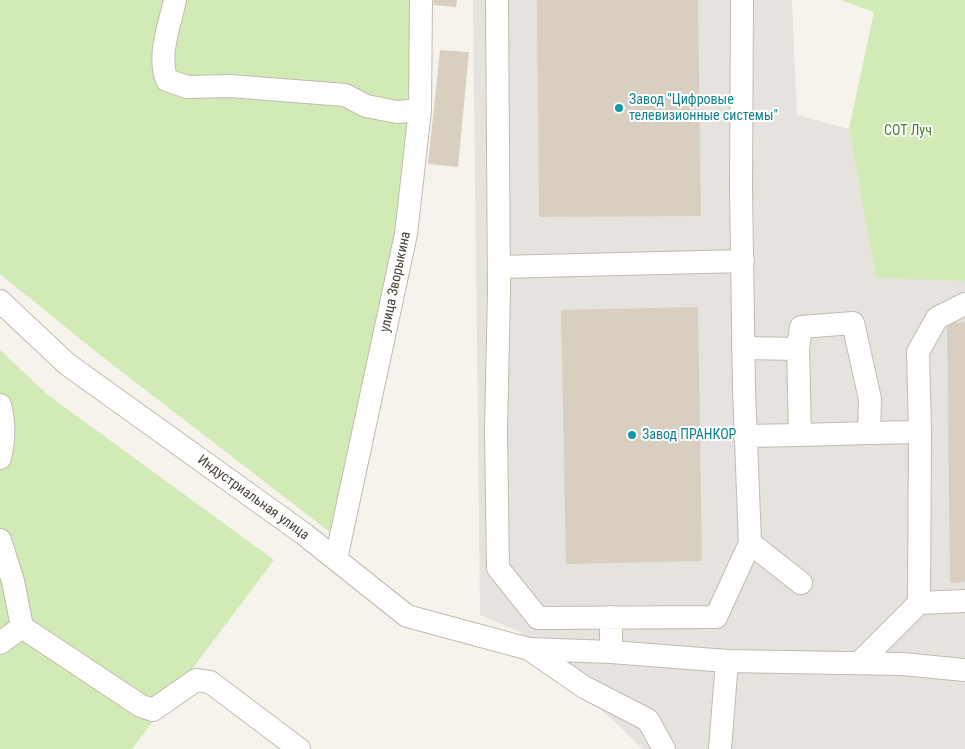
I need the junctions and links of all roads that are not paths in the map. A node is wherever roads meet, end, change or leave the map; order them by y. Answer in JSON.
{"nodes":[{"id":1,"x":175,"y":0,"type":"edge"},
{"id":2,"x":421,"y":0,"type":"edge"},
{"id":3,"x":497,"y":0,"type":"edge"},
{"id":4,"x":742,"y":0,"type":"edge"},
{"id":5,"x":420,"y":110,"type":"junction"},
{"id":6,"x":742,"y":261,"type":"junction"},
{"id":7,"x":499,"y":267,"type":"junction"},
{"id":8,"x":0,"y":301,"type":"edge"},
{"id":9,"x":965,"y":304,"type":"edge"},
{"id":10,"x":743,"y":348,"type":"junction"},
{"id":11,"x":798,"y":350,"type":"junction"},
{"id":12,"x":0,"y":405,"type":"edge"},
{"id":13,"x":920,"y":432,"type":"junction"},
{"id":14,"x":869,"y":433,"type":"junction"},
{"id":15,"x":800,"y":435,"type":"junction"},
{"id":16,"x":745,"y":436,"type":"junction"},
{"id":17,"x":0,"y":458,"type":"edge"},
{"id":18,"x":0,"y":540,"type":"edge"},
{"id":19,"x":750,"y":543,"type":"junction"},
{"id":20,"x":336,"y":559,"type":"junction"},
{"id":21,"x":801,"y":583,"type":"dead end"},
{"id":22,"x":965,"y":601,"type":"edge"},
{"id":23,"x":919,"y":603,"type":"junction"},
{"id":24,"x":610,"y":618,"type":"junction"},
{"id":25,"x":22,"y":627,"type":"junction"},
{"id":26,"x":0,"y":642,"type":"edge"},
{"id":27,"x":529,"y":650,"type":"junction"},
{"id":28,"x":611,"y":652,"type":"junction"},
{"id":29,"x":727,"y":661,"type":"junction"},
{"id":30,"x":859,"y":663,"type":"junction"},
{"id":31,"x":965,"y":670,"type":"edge"},
{"id":32,"x":299,"y":749,"type":"edge"},
{"id":33,"x":664,"y":749,"type":"edge"},
{"id":34,"x":720,"y":749,"type":"edge"}],
"edges":[{"from":1,"to":5,"type":"street"},
{"from":2,"to":5,"type":"street","name":"улица Зворыкина"},
{"from":3,"to":7,"type":"street"},
{"from":4,"to":6,"type":"street"},
{"from":5,"to":20,"type":"street","name":"улица Зворыкина"},
{"from":6,"to":7,"type":"street"},
{"from":6,"to":10,"type":"street"},
{"from":7,"to":24,"type":"street"},
{"from":8,"to":20,"type":"street","name":"Индустриальная улица"},
{"from":9,"to":13,"type":"street"},
{"from":10,"to":11,"type":"street"},
{"from":10,"to":16,"type":"street"},
{"from":11,"to":14,"type":"street"},
{"from":11,"to":15,"type":"street"},
{"from":12,"to":17,"type":"street"},
{"from":13,"to":14,"type":"street"},
{"from":13,"to":23,"type":"street"},
{"from":14,"to":15,"type":"street"},
{"from":15,"to":16,"type":"street"},
{"from":16,"to":19,"type":"street"},
{"from":18,"to":25,"type":"street"},
{"from":19,"to":21,"type":"street"},
{"from":19,"to":24,"type":"street"},
{"from":20,"to":27,"type":"street","name":"Индустриальная улица"},
{"from":22,"to":23,"type":"street"},
{"from":23,"to":30,"type":"street"},
{"from":24,"to":28,"type":"street"},
{"from":25,"to":26,"type":"street"},
{"from":25,"to":32,"type":"street"},
{"from":27,"to":28,"type":"street"},
{"from":27,"to":33,"type":"street"},
{"from":28,"to":29,"type":"street"},
{"from":29,"to":30,"type":"street"},
{"from":29,"to":34,"type":"street"},
{"from":30,"to":31,"type":"street"}]}
